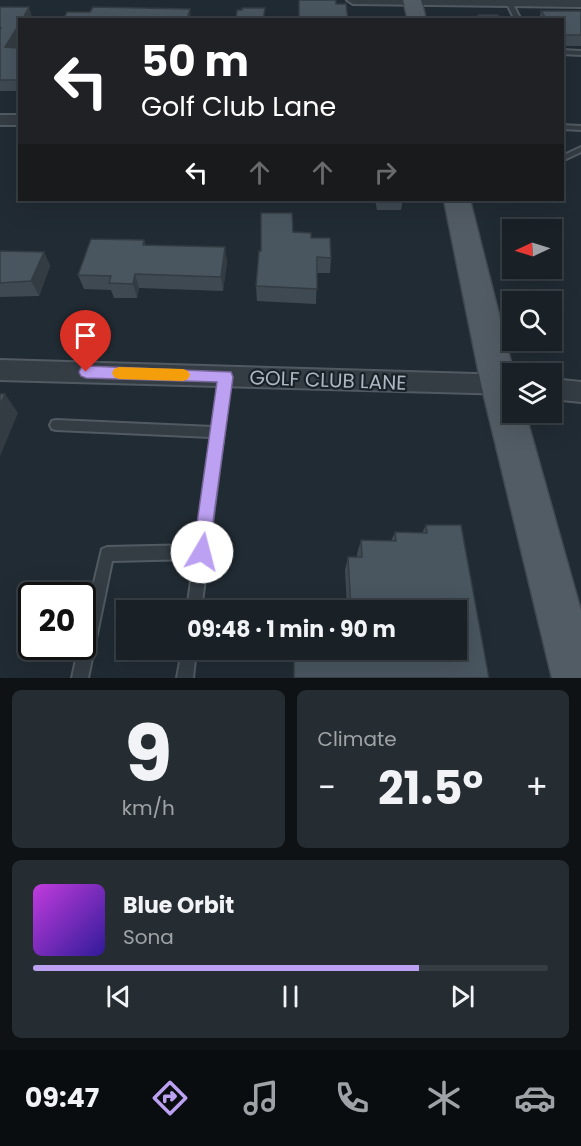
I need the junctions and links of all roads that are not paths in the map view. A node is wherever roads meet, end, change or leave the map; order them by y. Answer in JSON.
{"nodes":[{"id":1,"x":353,"y":0,"type":"edge"},
{"id":2,"x":412,"y":0,"type":"edge"},
{"id":3,"x":508,"y":2,"type":"junction"},
{"id":4,"x":581,"y":3,"type":"edge"},
{"id":5,"x":416,"y":18,"type":"edge"},
{"id":6,"x":517,"y":18,"type":"edge"},
{"id":7,"x":564,"y":52,"type":"edge"},
{"id":8,"x":581,"y":53,"type":"edge"},
{"id":9,"x":0,"y":120,"type":"edge"},
{"id":10,"x":18,"y":120,"type":"edge"},
{"id":11,"x":564,"y":127,"type":"edge"},
{"id":12,"x":581,"y":128,"type":"edge"},
{"id":13,"x":581,"y":149,"type":"edge"},
{"id":14,"x":564,"y":158,"type":"edge"},
{"id":15,"x":457,"y":201,"type":"edge"},
{"id":16,"x":0,"y":370,"type":"edge"},
{"id":17,"x":502,"y":370,"type":"edge"},
{"id":18,"x":225,"y":377,"type":"junction"},
{"id":19,"x":502,"y":385,"type":"edge"},
{"id":20,"x":562,"y":390,"type":"edge"},
{"id":21,"x":581,"y":392,"type":"edge"},
{"id":22,"x":515,"y":423,"type":"edge"},
{"id":23,"x":56,"y":425,"type":"dead end"},
{"id":24,"x":218,"y":432,"type":"junction"},
{"id":25,"x":202,"y":552,"type":"junction"},
{"id":26,"x":195,"y":600,"type":"edge"},
{"id":27,"x":188,"y":660,"type":"edge"},
{"id":28,"x":80,"y":678,"type":"edge"},
{"id":29,"x":185,"y":678,"type":"edge"},
{"id":30,"x":576,"y":678,"type":"edge"}],
"edges":[{"from":1,"to":2,"type":"street"},
{"from":2,"to":3,"type":"street"},
{"from":2,"to":5,"type":"main road"},
{"from":3,"to":4,"type":"street"},
{"from":3,"to":6,"type":"lane"},
{"from":7,"to":8,"type":"lane"},
{"from":9,"to":10,"type":"street"},
{"from":11,"to":12,"type":"lane"},
{"from":13,"to":14,"type":"lane"},
{"from":15,"to":17,"type":"main road"},
{"from":16,"to":18,"type":"street","name":"GOLF CLUB LANE"},
{"from":18,"to":19,"type":"street","name":"GOLF CLUB LANE"},
{"from":18,"to":24,"type":"lane"},
{"from":20,"to":21,"type":"street"},
{"from":22,"to":30,"type":"main road"},
{"from":23,"to":24,"type":"lane"},
{"from":24,"to":25,"type":"lane"},
{"from":25,"to":26,"type":"lane"},
{"from":25,"to":28,"type":"lane"},
{"from":27,"to":29,"type":"lane"}]}
